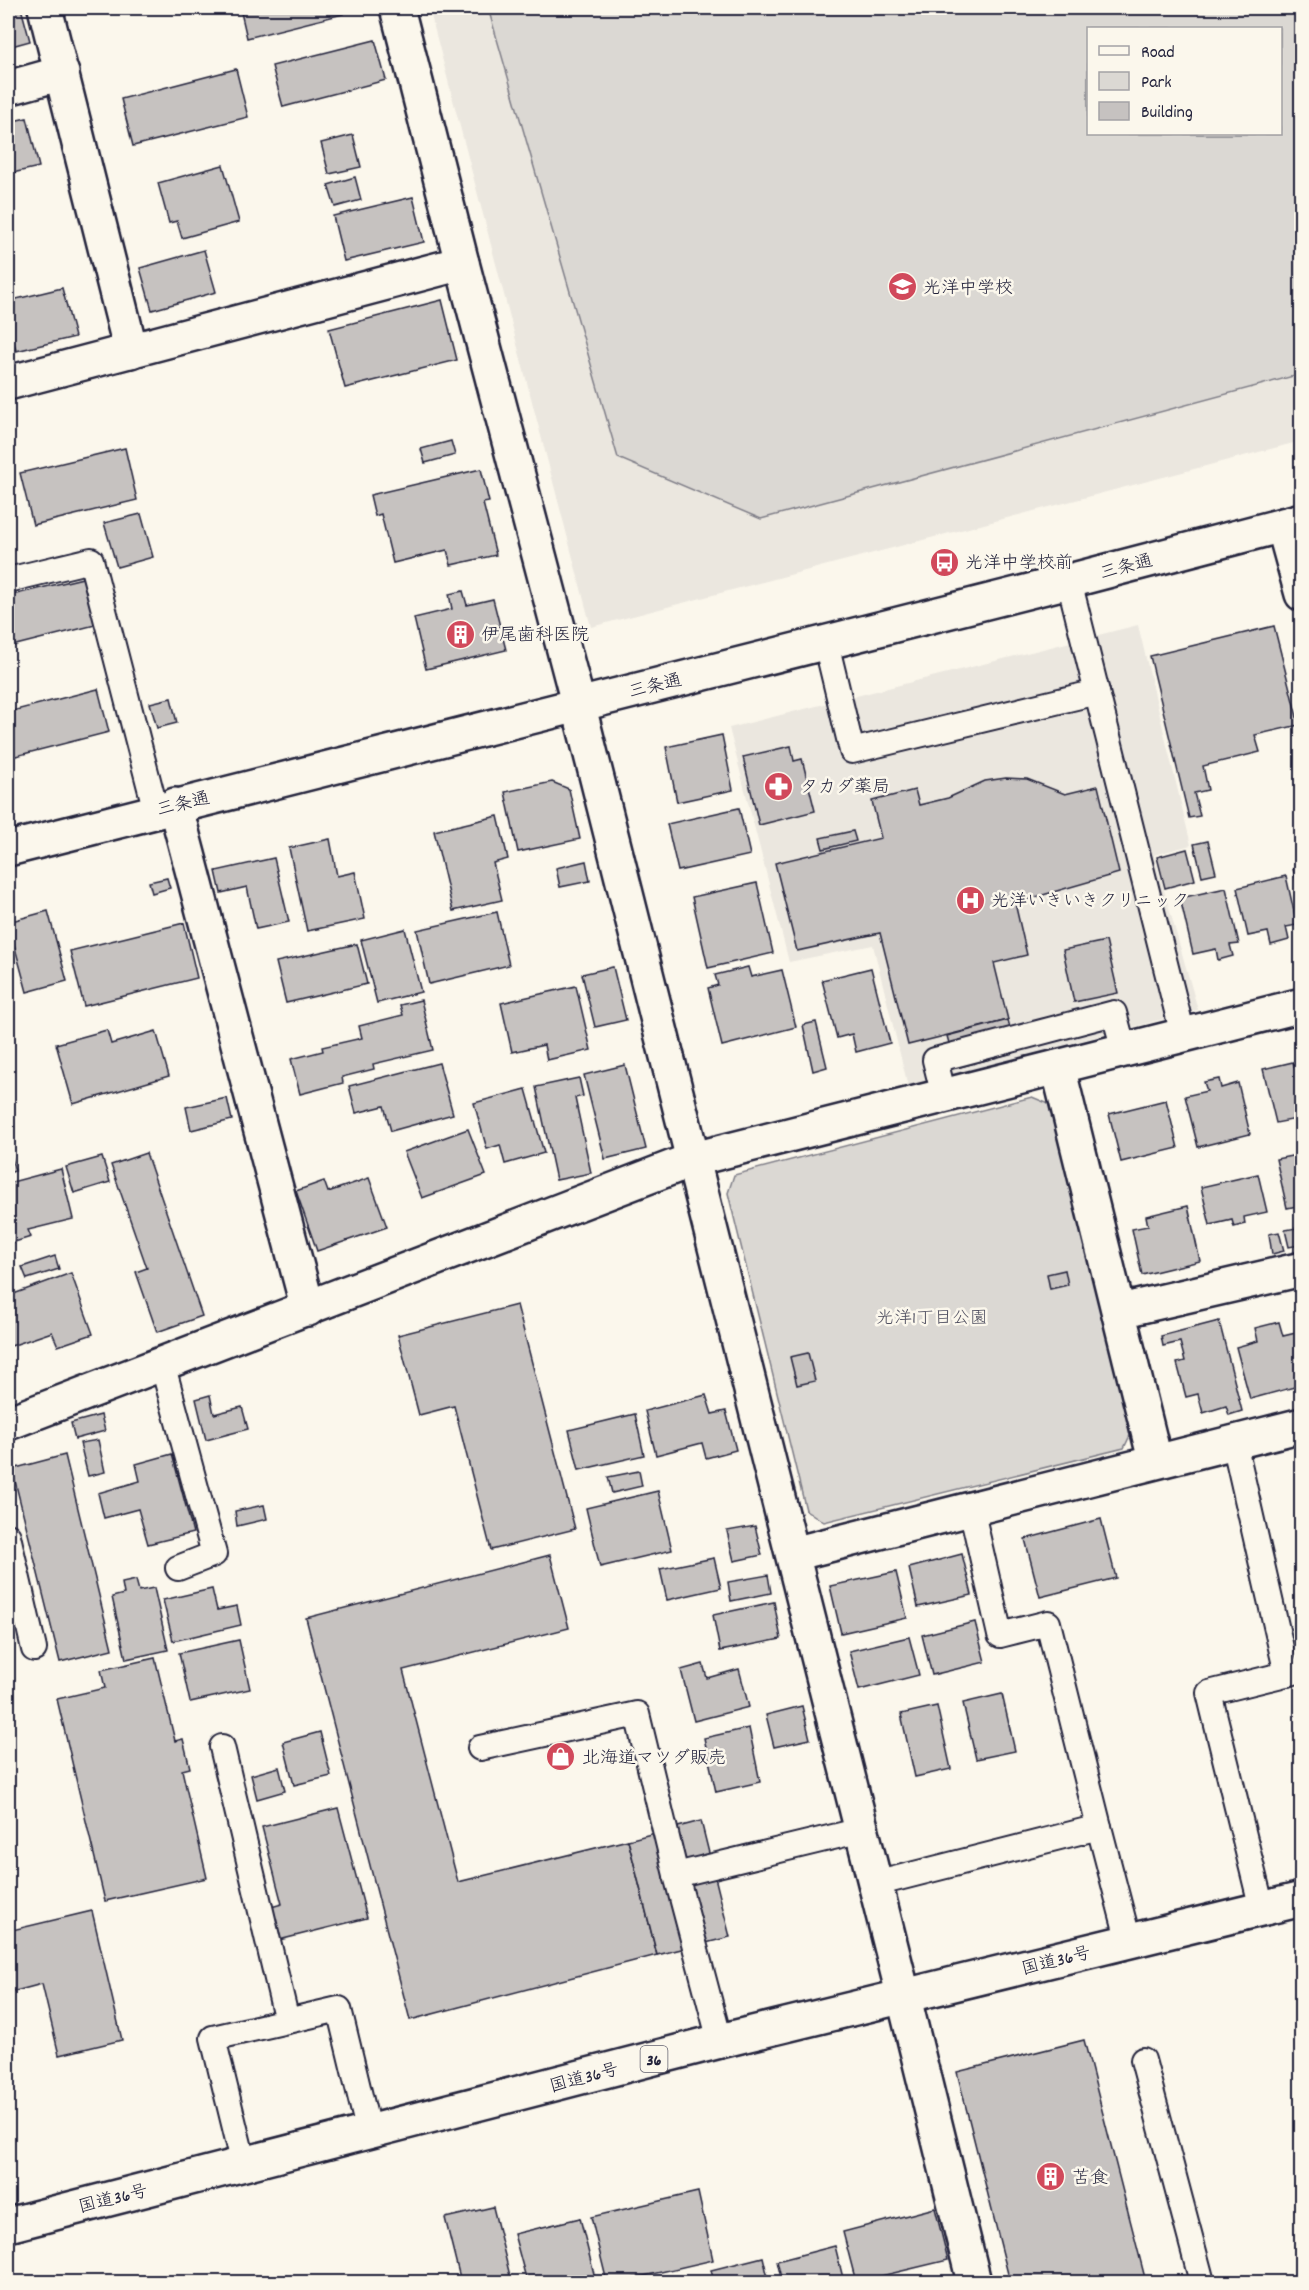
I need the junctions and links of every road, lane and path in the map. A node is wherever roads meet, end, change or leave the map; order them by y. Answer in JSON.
{"nodes":[{"id":1,"x":45,"y":8,"type":"edge"},
{"id":2,"x":398,"y":8,"type":"edge"},
{"id":3,"x":62,"y":73,"type":"junction"},
{"id":4,"x":8,"y":88,"type":"edge"},
{"id":5,"x":462,"y":263,"type":"junction"},
{"id":6,"x":131,"y":351,"type":"junction"},
{"id":7,"x":8,"y":383,"type":"edge"},
{"id":8,"x":1292,"y":522,"type":"edge"},
{"id":9,"x":8,"y":579,"type":"edge"},
{"id":10,"x":1069,"y":581,"type":"junction"},
{"id":11,"x":1302,"y":594,"type":"edge"},
{"id":12,"x":826,"y":643,"type":"junction"},
{"id":13,"x":1097,"y":692,"type":"junction"},
{"id":14,"x":578,"y":703,"type":"junction"},
{"id":15,"x":165,"y":808,"type":"junction"},
{"id":16,"x":8,"y":849,"type":"edge"},
{"id":17,"x":1302,"y":1005,"type":"edge"},
{"id":18,"x":1183,"y":1035,"type":"junction"},
{"id":19,"x":1124,"y":1050,"type":"junction"},
{"id":20,"x":1058,"y":1067,"type":"junction"},
{"id":21,"x":944,"y":1096,"type":"junction"},
{"id":22,"x":694,"y":1160,"type":"junction"},
{"id":23,"x":1302,"y":1269,"type":"edge"},
{"id":24,"x":308,"y":1309,"type":"junction"},
{"id":25,"x":1120,"y":1311,"type":"junction"},
{"id":26,"x":162,"y":1363,"type":"junction"},
{"id":27,"x":8,"y":1423,"type":"edge"},
{"id":28,"x":1302,"y":1425,"type":"edge"},
{"id":29,"x":1234,"y":1442,"type":"junction"},
{"id":30,"x":1155,"y":1460,"type":"junction"},
{"id":31,"x":971,"y":1508,"type":"junction"},
{"id":32,"x":8,"y":1536,"type":"edge"},
{"id":33,"x":793,"y":1554,"type":"junction"},
{"id":34,"x":177,"y":1568,"type":"dead end"},
{"id":35,"x":34,"y":1649,"type":"dead end"},
{"id":36,"x":1294,"y":1672,"type":"edge"},
{"id":37,"x":222,"y":1747,"type":"dead end"},
{"id":38,"x":480,"y":1748,"type":"dead end"},
{"id":39,"x":1099,"y":1827,"type":"junction"},
{"id":40,"x":862,"y":1830,"type":"junction"},
{"id":41,"x":676,"y":1875,"type":"junction"},
{"id":42,"x":875,"y":1884,"type":"junction"},
{"id":43,"x":1302,"y":1899,"type":"edge"},
{"id":44,"x":1262,"y":1909,"type":"junction"},
{"id":45,"x":1129,"y":1942,"type":"junction"},
{"id":46,"x":903,"y":1998,"type":"junction"},
{"id":47,"x":287,"y":2021,"type":"junction"},
{"id":48,"x":720,"y":2041,"type":"junction"},
{"id":49,"x":1143,"y":2060,"type":"dead end"},
{"id":50,"x":369,"y":2133,"type":"junction"},
{"id":51,"x":244,"y":2165,"type":"junction"},
{"id":52,"x":8,"y":2225,"type":"edge"},
{"id":53,"x":974,"y":2283,"type":"edge"},
{"id":54,"x":1202,"y":2283,"type":"edge"}],
"edges":[{"from":1,"to":3,"type":"main road"},
{"from":2,"to":5,"type":"main road"},
{"from":3,"to":4,"type":"main road"},
{"from":3,"to":6,"type":"main road"},
{"from":5,"to":6,"type":"main road"},
{"from":5,"to":14,"type":"main road"},
{"from":6,"to":7,"type":"main road"},
{"from":8,"to":10,"type":"main road","name":"三条通"},
{"from":8,"to":11,"type":"main road"},
{"from":9,"to":15,"type":"lane"},
{"from":10,"to":12,"type":"main road","name":"三条通"},
{"from":10,"to":13,"type":"lane"},
{"from":12,"to":13,"type":"lane"},
{"from":12,"to":14,"type":"main road","name":"三条通"},
{"from":13,"to":18,"type":"lane"},
{"from":14,"to":15,"type":"main road","name":"三条通"},
{"from":14,"to":22,"type":"main road"},
{"from":15,"to":16,"type":"main road","name":"三条通"},
{"from":15,"to":24,"type":"main road"},
{"from":17,"to":18,"type":"main road"},
{"from":18,"to":19,"type":"main road"},
{"from":19,"to":20,"type":"main road"},
{"from":19,"to":21,"type":"lane"},
{"from":20,"to":21,"type":"main road"},
{"from":20,"to":25,"type":"main road"},
{"from":21,"to":22,"type":"main road"},
{"from":22,"to":24,"type":"main road"},
{"from":22,"to":33,"type":"main road"},
{"from":23,"to":25,"type":"main road"},
{"from":24,"to":26,"type":"main road"},
{"from":25,"to":30,"type":"main road"},
{"from":26,"to":27,"type":"main road"},
{"from":26,"to":34,"type":"lane"},
{"from":28,"to":29,"type":"main road"},
{"from":29,"to":30,"type":"main road"},
{"from":29,"to":36,"type":"lane"},
{"from":30,"to":31,"type":"main road"},
{"from":31,"to":33,"type":"main road"},
{"from":31,"to":39,"type":"lane"},
{"from":32,"to":35,"type":"lane"},
{"from":33,"to":40,"type":"main road"},
{"from":36,"to":44,"type":"lane"},
{"from":37,"to":47,"type":"lane"},
{"from":38,"to":41,"type":"lane"},
{"from":39,"to":42,"type":"lane"},
{"from":39,"to":45,"type":"lane"},
{"from":40,"to":41,"type":"lane"},
{"from":40,"to":42,"type":"main road"},
{"from":41,"to":48,"type":"lane"},
{"from":42,"to":46,"type":"main road"},
{"from":43,"to":44,"type":"main road","name":"国道36号","number":"36"},
{"from":44,"to":45,"type":"main road","name":"国道36号","number":"36"},
{"from":45,"to":46,"type":"main road","name":"国道36号","number":"36"},
{"from":46,"to":48,"type":"main road","name":"国道36号","number":"36"},
{"from":46,"to":53,"type":"main road"},
{"from":47,"to":50,"type":"lane"},
{"from":47,"to":51,"type":"lane"},
{"from":48,"to":50,"type":"main road","name":"国道36号","number":"36"},
{"from":49,"to":54,"type":"lane"},
{"from":50,"to":51,"type":"main road","name":"国道36号","number":"36"},
{"from":51,"to":52,"type":"main road","name":"国道36号","number":"36"}]}
